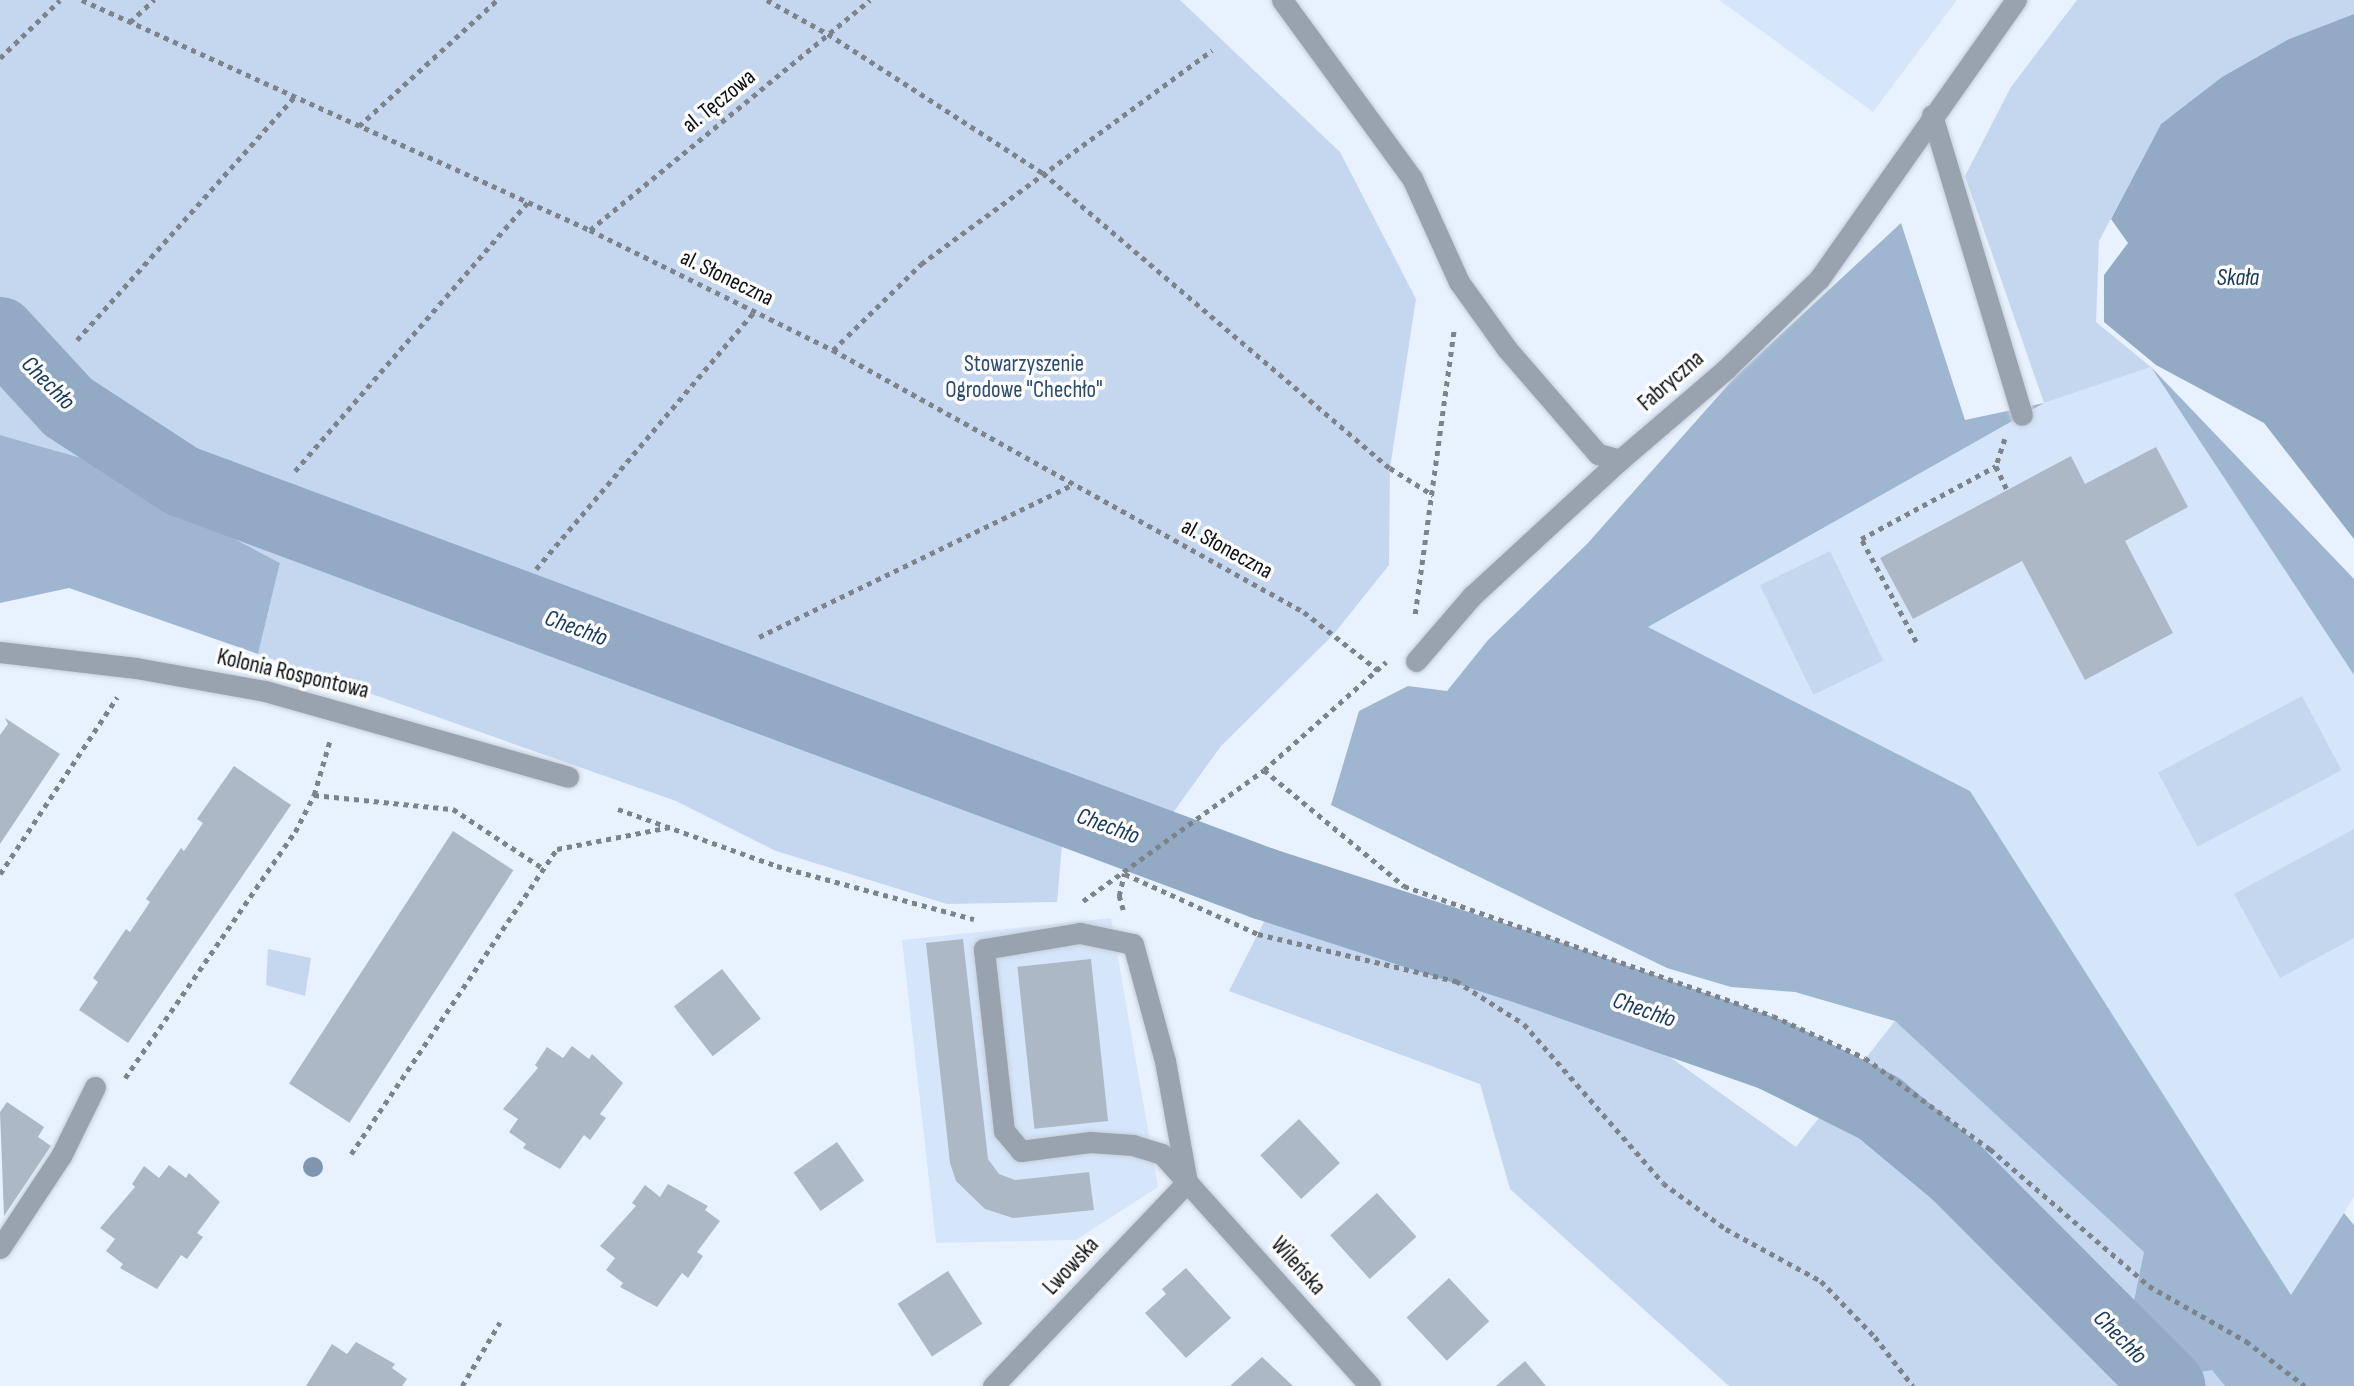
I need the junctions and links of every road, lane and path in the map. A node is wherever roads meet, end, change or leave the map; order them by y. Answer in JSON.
{"nodes":[{"id":1,"x":60,"y":0,"type":"edge"},
{"id":2,"x":82,"y":0,"type":"edge"},
{"id":3,"x":154,"y":0,"type":"edge"},
{"id":4,"x":497,"y":0,"type":"edge"},
{"id":5,"x":766,"y":0,"type":"edge"},
{"id":6,"x":870,"y":0,"type":"edge"},
{"id":7,"x":1282,"y":0,"type":"edge"},
{"id":8,"x":2016,"y":0,"type":"edge"},
{"id":9,"x":130,"y":22,"type":"junction"},
{"id":10,"x":828,"y":34,"type":"junction"},
{"id":11,"x":1212,"y":50,"type":"dead end"},
{"id":12,"x":0,"y":58,"type":"edge"},
{"id":13,"x":295,"y":96,"type":"junction"},
{"id":14,"x":1932,"y":115,"type":"junction"},
{"id":15,"x":359,"y":126,"type":"junction"},
{"id":16,"x":1043,"y":173,"type":"junction"},
{"id":17,"x":528,"y":202,"type":"junction"},
{"id":18,"x":590,"y":230,"type":"junction"},
{"id":19,"x":1459,"y":282,"type":"junction"},
{"id":20,"x":755,"y":312,"type":"junction"},
{"id":21,"x":78,"y":340,"type":"dead end"},
{"id":22,"x":834,"y":351,"type":"junction"},
{"id":23,"x":2022,"y":415,"type":"dead end"},
{"id":24,"x":1620,"y":460,"type":"junction"},
{"id":25,"x":1996,"y":466,"type":"dead end"},
{"id":26,"x":295,"y":471,"type":"dead end"},
{"id":27,"x":1074,"y":484,"type":"junction"},
{"id":28,"x":1433,"y":495,"type":"junction"},
{"id":29,"x":536,"y":569,"type":"dead end"},
{"id":30,"x":1414,"y":622,"type":"dead end"},
{"id":31,"x":759,"y":637,"type":"dead end"},
{"id":32,"x":1916,"y":642,"type":"dead end"},
{"id":33,"x":0,"y":652,"type":"edge"},
{"id":34,"x":1416,"y":661,"type":"dead end"},
{"id":35,"x":125,"y":684,"type":"dead end"},
{"id":36,"x":334,"y":730,"type":"dead end"},
{"id":37,"x":1264,"y":770,"type":"junction"},
{"id":38,"x":568,"y":778,"type":"dead end"},
{"id":39,"x":314,"y":795,"type":"junction"},
{"id":40,"x":618,"y":808,"type":"dead end"},
{"id":41,"x":676,"y":826,"type":"junction"},
{"id":42,"x":544,"y":869,"type":"junction"},
{"id":43,"x":1125,"y":873,"type":"junction"},
{"id":44,"x":0,"y":874,"type":"edge"},
{"id":45,"x":1071,"y":907,"type":"dead end"},
{"id":46,"x":979,"y":920,"type":"dead end"},
{"id":47,"x":125,"y":1077,"type":"dead end"},
{"id":48,"x":95,"y":1087,"type":"dead end"},
{"id":49,"x":351,"y":1154,"type":"dead end"},
{"id":50,"x":1186,"y":1182,"type":"junction"},
{"id":51,"x":0,"y":1248,"type":"edge"},
{"id":52,"x":500,"y":1322,"type":"dead end"},
{"id":53,"x":463,"y":1386,"type":"edge"},
{"id":54,"x":993,"y":1386,"type":"edge"},
{"id":55,"x":1370,"y":1386,"type":"edge"},
{"id":56,"x":1913,"y":1386,"type":"edge"},
{"id":57,"x":2305,"y":1386,"type":"edge"}],
"edges":[{"from":1,"to":12,"type":"path"},
{"from":2,"to":9,"type":"path","name":"al. Słoneczna"},
{"from":3,"to":9,"type":"path"},
{"from":4,"to":15,"type":"path"},
{"from":5,"to":10,"type":"path"},
{"from":6,"to":10,"type":"path","name":"al. Tęczowa"},
{"from":7,"to":19,"type":"street"},
{"from":8,"to":14,"type":"street","name":"Fabryczna"},
{"from":9,"to":13,"type":"path","name":"al. Słoneczna"},
{"from":10,"to":16,"type":"path"},
{"from":10,"to":18,"type":"path","name":"al. Tęczowa"},
{"from":11,"to":16,"type":"path"},
{"from":13,"to":15,"type":"path","name":"al. Słoneczna"},
{"from":13,"to":21,"type":"path"},
{"from":14,"to":23,"type":"street"},
{"from":14,"to":24,"type":"street","name":"Fabryczna"},
{"from":15,"to":17,"type":"path","name":"al. Słoneczna"},
{"from":16,"to":22,"type":"path"},
{"from":16,"to":28,"type":"path"},
{"from":17,"to":18,"type":"path","name":"al. Słoneczna"},
{"from":17,"to":26,"type":"path"},
{"from":18,"to":20,"type":"path","name":"al. Słoneczna"},
{"from":19,"to":24,"type":"street"},
{"from":19,"to":28,"type":"path"},
{"from":20,"to":22,"type":"path","name":"al. Słoneczna"},
{"from":20,"to":29,"type":"path"},
{"from":22,"to":27,"type":"path","name":"al. Słoneczna"},
{"from":24,"to":34,"type":"street","name":"Fabryczna"},
{"from":25,"to":32,"type":"path"},
{"from":27,"to":31,"type":"path"},
{"from":27,"to":37,"type":"path","name":"al. Słoneczna"},
{"from":28,"to":30,"type":"path"},
{"from":33,"to":38,"type":"street","name":"Kolonia Rospontowa"},
{"from":35,"to":44,"type":"path"},
{"from":36,"to":39,"type":"path"},
{"from":37,"to":43,"type":"path"},
{"from":37,"to":57,"type":"path"},
{"from":39,"to":42,"type":"path"},
{"from":39,"to":47,"type":"path"},
{"from":40,"to":41,"type":"path"},
{"from":41,"to":42,"type":"path"},
{"from":41,"to":46,"type":"path"},
{"from":42,"to":49,"type":"path"},
{"from":43,"to":45,"type":"path"},
{"from":43,"to":56,"type":"path"},
{"from":48,"to":51,"type":"street"},
{"from":50,"to":50,"type":"street","name":"Wileńska"},
{"from":50,"to":54,"type":"street","name":"Lwowska"},
{"from":50,"to":55,"type":"street","name":"Wileńska"},
{"from":52,"to":53,"type":"path"}]}
